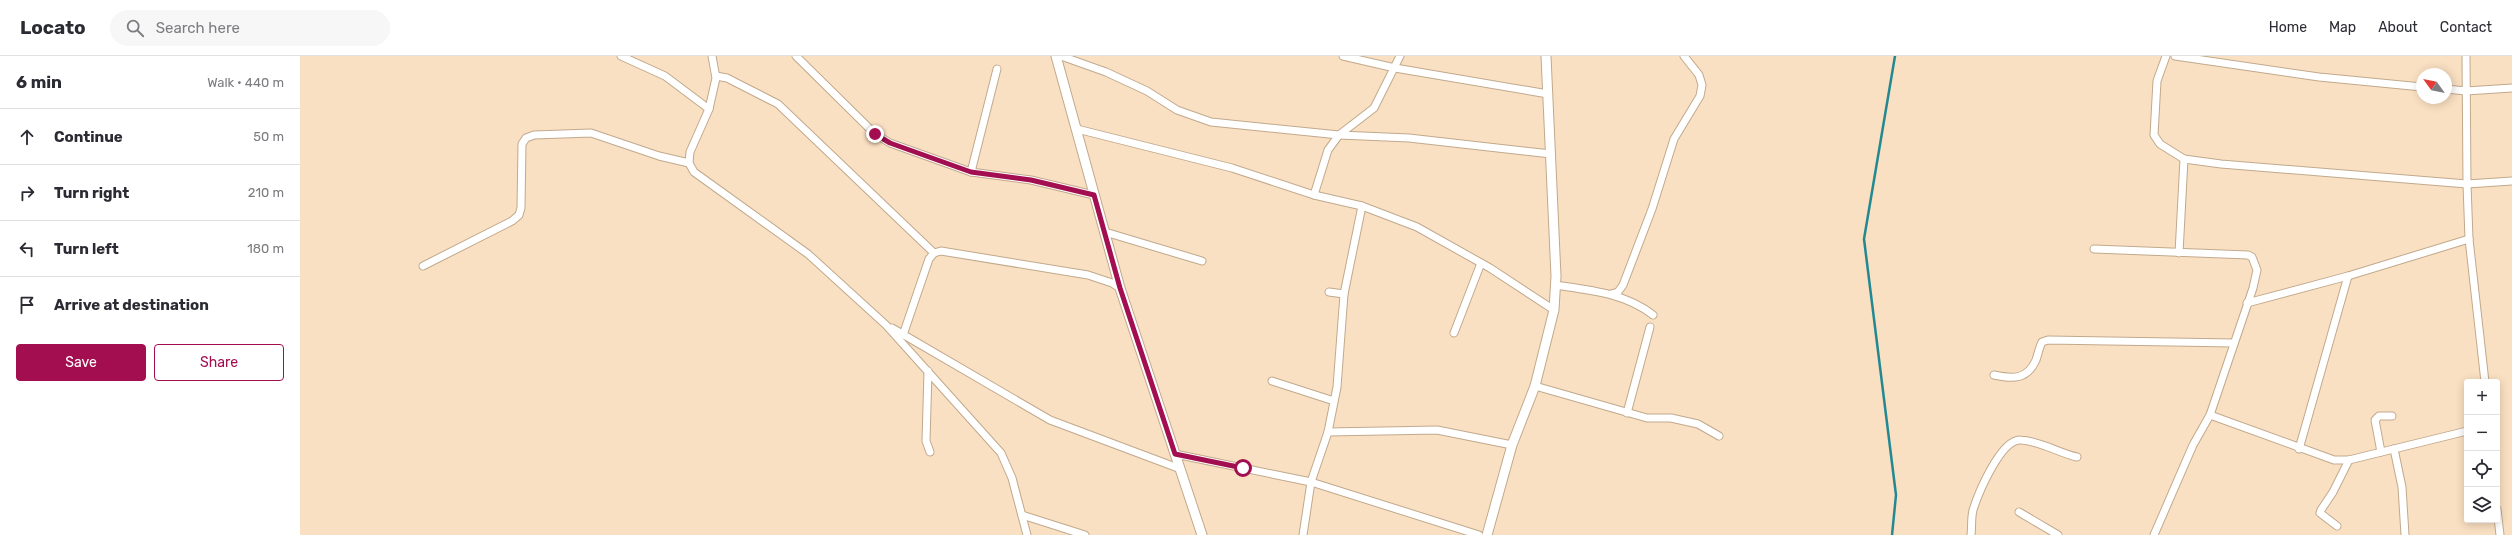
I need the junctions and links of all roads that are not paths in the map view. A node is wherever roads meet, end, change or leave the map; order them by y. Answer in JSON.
{"nodes":[{"id":1,"x":621,"y":56,"type":"edge"},
{"id":2,"x":712,"y":56,"type":"edge"},
{"id":3,"x":796,"y":56,"type":"edge"},
{"id":4,"x":1056,"y":56,"type":"edge"},
{"id":5,"x":1061,"y":56,"type":"edge"},
{"id":6,"x":1343,"y":56,"type":"edge"},
{"id":7,"x":1400,"y":56,"type":"edge"},
{"id":8,"x":1546,"y":56,"type":"edge"},
{"id":9,"x":1684,"y":56,"type":"edge"},
{"id":10,"x":2166,"y":56,"type":"edge"},
{"id":11,"x":2175,"y":56,"type":"edge"},
{"id":12,"x":2466,"y":56,"type":"edge"},
{"id":13,"x":1395,"y":68,"type":"junction"},
{"id":14,"x":997,"y":69,"type":"dead end"},
{"id":15,"x":716,"y":76,"type":"junction"},
{"id":16,"x":2416,"y":86,"type":"edge"},
{"id":17,"x":2512,"y":88,"type":"edge"},
{"id":18,"x":2452,"y":90,"type":"edge"},
{"id":19,"x":2466,"y":91,"type":"junction"},
{"id":20,"x":1548,"y":94,"type":"junction"},
{"id":21,"x":709,"y":109,"type":"junction"},
{"id":22,"x":1077,"y":129,"type":"junction"},
{"id":23,"x":1339,"y":135,"type":"junction"},
{"id":24,"x":1551,"y":154,"type":"junction"},
{"id":25,"x":2184,"y":159,"type":"junction"},
{"id":26,"x":688,"y":163,"type":"junction"},
{"id":27,"x":971,"y":172,"type":"junction"},
{"id":28,"x":2512,"y":181,"type":"edge"},
{"id":29,"x":2467,"y":184,"type":"junction"},
{"id":30,"x":1094,"y":195,"type":"junction"},
{"id":31,"x":1314,"y":195,"type":"junction"},
{"id":32,"x":1362,"y":206,"type":"junction"},
{"id":33,"x":1105,"y":232,"type":"junction"},
{"id":34,"x":2469,"y":239,"type":"junction"},
{"id":35,"x":2094,"y":249,"type":"dead end"},
{"id":36,"x":934,"y":253,"type":"junction"},
{"id":37,"x":2180,"y":253,"type":"junction"},
{"id":38,"x":1202,"y":261,"type":"dead end"},
{"id":39,"x":1482,"y":263,"type":"junction"},
{"id":40,"x":423,"y":266,"type":"dead end"},
{"id":41,"x":2348,"y":276,"type":"junction"},
{"id":42,"x":1555,"y":284,"type":"junction"},
{"id":43,"x":1120,"y":288,"type":"junction"},
{"id":44,"x":1329,"y":292,"type":"dead end"},
{"id":45,"x":1344,"y":294,"type":"junction"},
{"id":46,"x":1611,"y":294,"type":"junction"},
{"id":47,"x":2247,"y":303,"type":"junction"},
{"id":48,"x":1554,"y":310,"type":"junction"},
{"id":49,"x":1652,"y":315,"type":"dead end"},
{"id":50,"x":886,"y":325,"type":"junction"},
{"id":51,"x":1650,"y":326,"type":"dead end"},
{"id":52,"x":1454,"y":333,"type":"dead end"},
{"id":53,"x":904,"y":335,"type":"junction"},
{"id":54,"x":2234,"y":343,"type":"junction"},
{"id":55,"x":928,"y":371,"type":"junction"},
{"id":56,"x":1994,"y":375,"type":"dead end"},
{"id":57,"x":2485,"y":379,"type":"edge"},
{"id":58,"x":1272,"y":381,"type":"dead end"},
{"id":59,"x":1535,"y":386,"type":"junction"},
{"id":60,"x":1334,"y":401,"type":"junction"},
{"id":61,"x":1627,"y":413,"type":"junction"},
{"id":62,"x":2210,"y":415,"type":"junction"},
{"id":63,"x":2392,"y":416,"type":"dead end"},
{"id":64,"x":1328,"y":432,"type":"junction"},
{"id":65,"x":2464,"y":432,"type":"edge"},
{"id":66,"x":1719,"y":436,"type":"dead end"},
{"id":67,"x":1512,"y":445,"type":"junction"},
{"id":68,"x":2299,"y":449,"type":"junction"},
{"id":69,"x":2394,"y":449,"type":"junction"},
{"id":70,"x":930,"y":452,"type":"dead end"},
{"id":71,"x":2381,"y":452,"type":"junction"},
{"id":72,"x":1175,"y":454,"type":"junction"},
{"id":73,"x":2078,"y":457,"type":"dead end"},
{"id":74,"x":2349,"y":460,"type":"junction"},
{"id":75,"x":1178,"y":468,"type":"junction"},
{"id":76,"x":1311,"y":482,"type":"junction"},
{"id":77,"x":2019,"y":512,"type":"dead end"},
{"id":78,"x":1022,"y":515,"type":"junction"},
{"id":79,"x":2499,"y":523,"type":"edge"},
{"id":80,"x":2337,"y":526,"type":"dead end"},
{"id":81,"x":1026,"y":535,"type":"edge"},
{"id":82,"x":1085,"y":535,"type":"edge"},
{"id":83,"x":1202,"y":535,"type":"edge"},
{"id":84,"x":1302,"y":535,"type":"edge"},
{"id":85,"x":1479,"y":535,"type":"edge"},
{"id":86,"x":1487,"y":535,"type":"edge"},
{"id":87,"x":1971,"y":535,"type":"edge"},
{"id":88,"x":2058,"y":535,"type":"edge"},
{"id":89,"x":2154,"y":535,"type":"edge"},
{"id":90,"x":2405,"y":535,"type":"edge"},
{"id":91,"x":2500,"y":535,"type":"edge"}],
"edges":[{"from":1,"to":21,"type":"street"},
{"from":2,"to":15,"type":"street"},
{"from":3,"to":27,"type":"street"},
{"from":4,"to":22,"type":"street"},
{"from":5,"to":23,"type":"street"},
{"from":6,"to":13,"type":"street"},
{"from":7,"to":13,"type":"street"},
{"from":8,"to":20,"type":"street"},
{"from":9,"to":46,"type":"street"},
{"from":10,"to":25,"type":"street"},
{"from":11,"to":16,"type":"street"},
{"from":12,"to":19,"type":"street"},
{"from":13,"to":20,"type":"street"},
{"from":13,"to":23,"type":"street"},
{"from":14,"to":27,"type":"street"},
{"from":15,"to":21,"type":"street"},
{"from":15,"to":36,"type":"street"},
{"from":17,"to":19,"type":"street"},
{"from":18,"to":19,"type":"street"},
{"from":19,"to":29,"type":"street"},
{"from":20,"to":24,"type":"street"},
{"from":21,"to":26,"type":"street"},
{"from":22,"to":30,"type":"street"},
{"from":22,"to":31,"type":"street"},
{"from":23,"to":24,"type":"street"},
{"from":23,"to":31,"type":"street"},
{"from":24,"to":42,"type":"street"},
{"from":25,"to":29,"type":"street"},
{"from":25,"to":37,"type":"street"},
{"from":26,"to":40,"type":"street"},
{"from":26,"to":50,"type":"street"},
{"from":27,"to":30,"type":"street"},
{"from":28,"to":29,"type":"street"},
{"from":29,"to":34,"type":"street"},
{"from":30,"to":33,"type":"street"},
{"from":31,"to":32,"type":"street"},
{"from":32,"to":39,"type":"street"},
{"from":32,"to":45,"type":"street"},
{"from":33,"to":38,"type":"street"},
{"from":33,"to":43,"type":"street"},
{"from":34,"to":41,"type":"street"},
{"from":34,"to":57,"type":"street"},
{"from":35,"to":37,"type":"street"},
{"from":36,"to":43,"type":"street"},
{"from":36,"to":53,"type":"street"},
{"from":37,"to":47,"type":"street"},
{"from":39,"to":48,"type":"street"},
{"from":39,"to":52,"type":"street"},
{"from":41,"to":47,"type":"street"},
{"from":41,"to":68,"type":"street"},
{"from":42,"to":46,"type":"street"},
{"from":42,"to":48,"type":"street"},
{"from":43,"to":72,"type":"street"},
{"from":44,"to":45,"type":"street"},
{"from":45,"to":60,"type":"street"},
{"from":46,"to":49,"type":"street"},
{"from":47,"to":54,"type":"street"},
{"from":48,"to":59,"type":"street"},
{"from":50,"to":53,"type":"street"},
{"from":50,"to":55,"type":"street"},
{"from":51,"to":61,"type":"street"},
{"from":53,"to":75,"type":"street"},
{"from":54,"to":56,"type":"street"},
{"from":54,"to":62,"type":"street"},
{"from":55,"to":70,"type":"street"},
{"from":55,"to":78,"type":"street"},
{"from":58,"to":60,"type":"street"},
{"from":59,"to":61,"type":"street"},
{"from":59,"to":67,"type":"street"},
{"from":60,"to":64,"type":"street"},
{"from":61,"to":66,"type":"street"},
{"from":62,"to":68,"type":"street"},
{"from":62,"to":89,"type":"street"},
{"from":63,"to":71,"type":"street"},
{"from":64,"to":67,"type":"street"},
{"from":64,"to":76,"type":"street"},
{"from":65,"to":69,"type":"street"},
{"from":67,"to":86,"type":"street"},
{"from":68,"to":74,"type":"street"},
{"from":69,"to":71,"type":"street"},
{"from":69,"to":90,"type":"street"},
{"from":71,"to":74,"type":"street"},
{"from":72,"to":75,"type":"street"},
{"from":72,"to":76,"type":"street"},
{"from":73,"to":87,"type":"street"},
{"from":74,"to":80,"type":"street"},
{"from":75,"to":83,"type":"street"},
{"from":76,"to":84,"type":"street"},
{"from":76,"to":85,"type":"street"},
{"from":77,"to":88,"type":"street"},
{"from":78,"to":81,"type":"street"},
{"from":78,"to":82,"type":"street"},
{"from":79,"to":91,"type":"street"}]}
